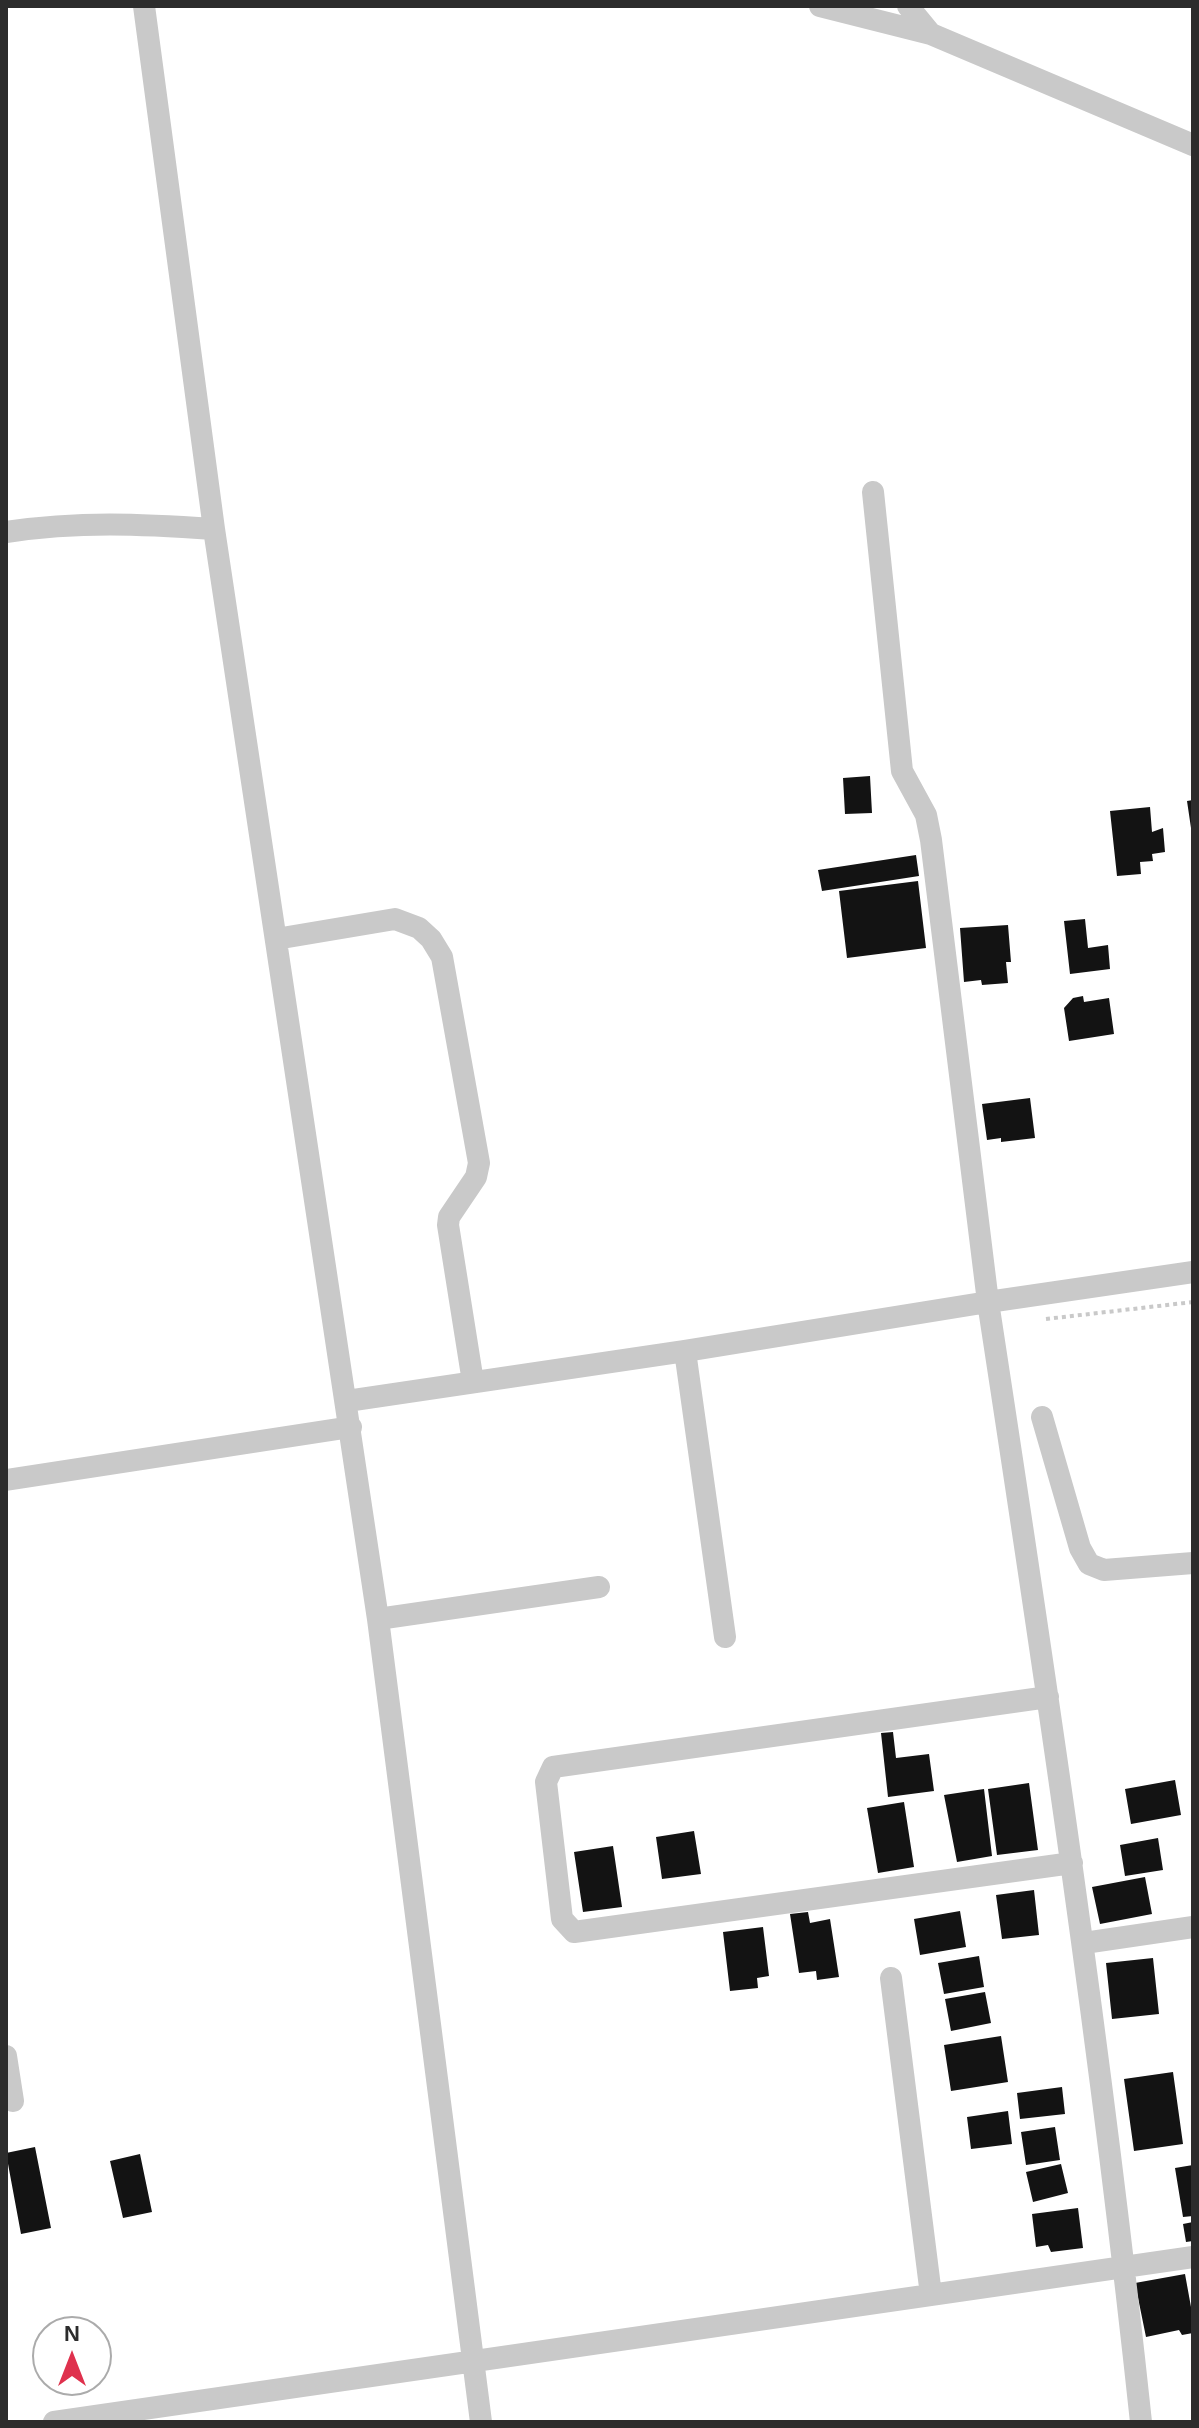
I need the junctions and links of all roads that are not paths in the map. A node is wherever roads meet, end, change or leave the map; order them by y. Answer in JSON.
{"nodes":[{"id":1,"x":144,"y":6,"type":"edge"},
{"id":2,"x":820,"y":6,"type":"edge"},
{"id":3,"x":908,"y":6,"type":"edge"},
{"id":4,"x":931,"y":34,"type":"junction"},
{"id":5,"x":1193,"y":145,"type":"edge"},
{"id":6,"x":873,"y":492,"type":"dead end"},
{"id":7,"x":214,"y":529,"type":"junction"},
{"id":8,"x":6,"y":532,"type":"edge"},
{"id":9,"x":276,"y":939,"type":"junction"},
{"id":10,"x":1193,"y":1272,"type":"edge"},
{"id":11,"x":988,"y":1302,"type":"junction"},
{"id":12,"x":685,"y":1351,"type":"junction"},
{"id":13,"x":473,"y":1382,"type":"junction"},
{"id":14,"x":347,"y":1401,"type":"junction"},
{"id":15,"x":1042,"y":1417,"type":"dead end"},
{"id":16,"x":351,"y":1427,"type":"junction"},
{"id":17,"x":6,"y":1480,"type":"edge"},
{"id":18,"x":1193,"y":1563,"type":"edge"},
{"id":19,"x":599,"y":1587,"type":"dead end"},
{"id":20,"x":378,"y":1619,"type":"junction"},
{"id":21,"x":725,"y":1637,"type":"dead end"},
{"id":22,"x":1048,"y":1697,"type":"junction"},
{"id":23,"x":1072,"y":1863,"type":"junction"},
{"id":24,"x":1193,"y":1927,"type":"edge"},
{"id":25,"x":1084,"y":1943,"type":"junction"},
{"id":26,"x":891,"y":1978,"type":"dead end"},
{"id":27,"x":6,"y":2056,"type":"edge"},
{"id":28,"x":13,"y":2101,"type":"dead end"},
{"id":29,"x":1193,"y":2257,"type":"edge"},
{"id":30,"x":1125,"y":2266,"type":"junction"},
{"id":31,"x":931,"y":2295,"type":"junction"},
{"id":32,"x":473,"y":2362,"type":"junction"},
{"id":33,"x":54,"y":2422,"type":"edge"},
{"id":34,"x":481,"y":2422,"type":"edge"},
{"id":35,"x":1141,"y":2422,"type":"edge"}],
"edges":[{"from":1,"to":7,"type":"street"},
{"from":2,"to":4,"type":"street"},
{"from":3,"to":4,"type":"street"},
{"from":4,"to":5,"type":"street"},
{"from":6,"to":11,"type":"street"},
{"from":7,"to":8,"type":"street"},
{"from":7,"to":9,"type":"street"},
{"from":9,"to":13,"type":"street"},
{"from":9,"to":14,"type":"street"},
{"from":10,"to":11,"type":"street"},
{"from":11,"to":12,"type":"street"},
{"from":11,"to":22,"type":"street"},
{"from":12,"to":13,"type":"street"},
{"from":12,"to":21,"type":"street"},
{"from":13,"to":14,"type":"street"},
{"from":14,"to":16,"type":"street"},
{"from":15,"to":18,"type":"street"},
{"from":16,"to":17,"type":"street"},
{"from":16,"to":20,"type":"street"},
{"from":19,"to":20,"type":"street"},
{"from":20,"to":32,"type":"street"},
{"from":22,"to":23,"type":"street"},
{"from":22,"to":23,"type":"street"},
{"from":23,"to":25,"type":"street"},
{"from":24,"to":25,"type":"street"},
{"from":25,"to":30,"type":"street"},
{"from":26,"to":31,"type":"street"},
{"from":27,"to":28,"type":"street"},
{"from":29,"to":30,"type":"street"},
{"from":30,"to":31,"type":"street"},
{"from":30,"to":35,"type":"street"},
{"from":31,"to":32,"type":"street"},
{"from":32,"to":33,"type":"street"},
{"from":32,"to":34,"type":"street"}]}
